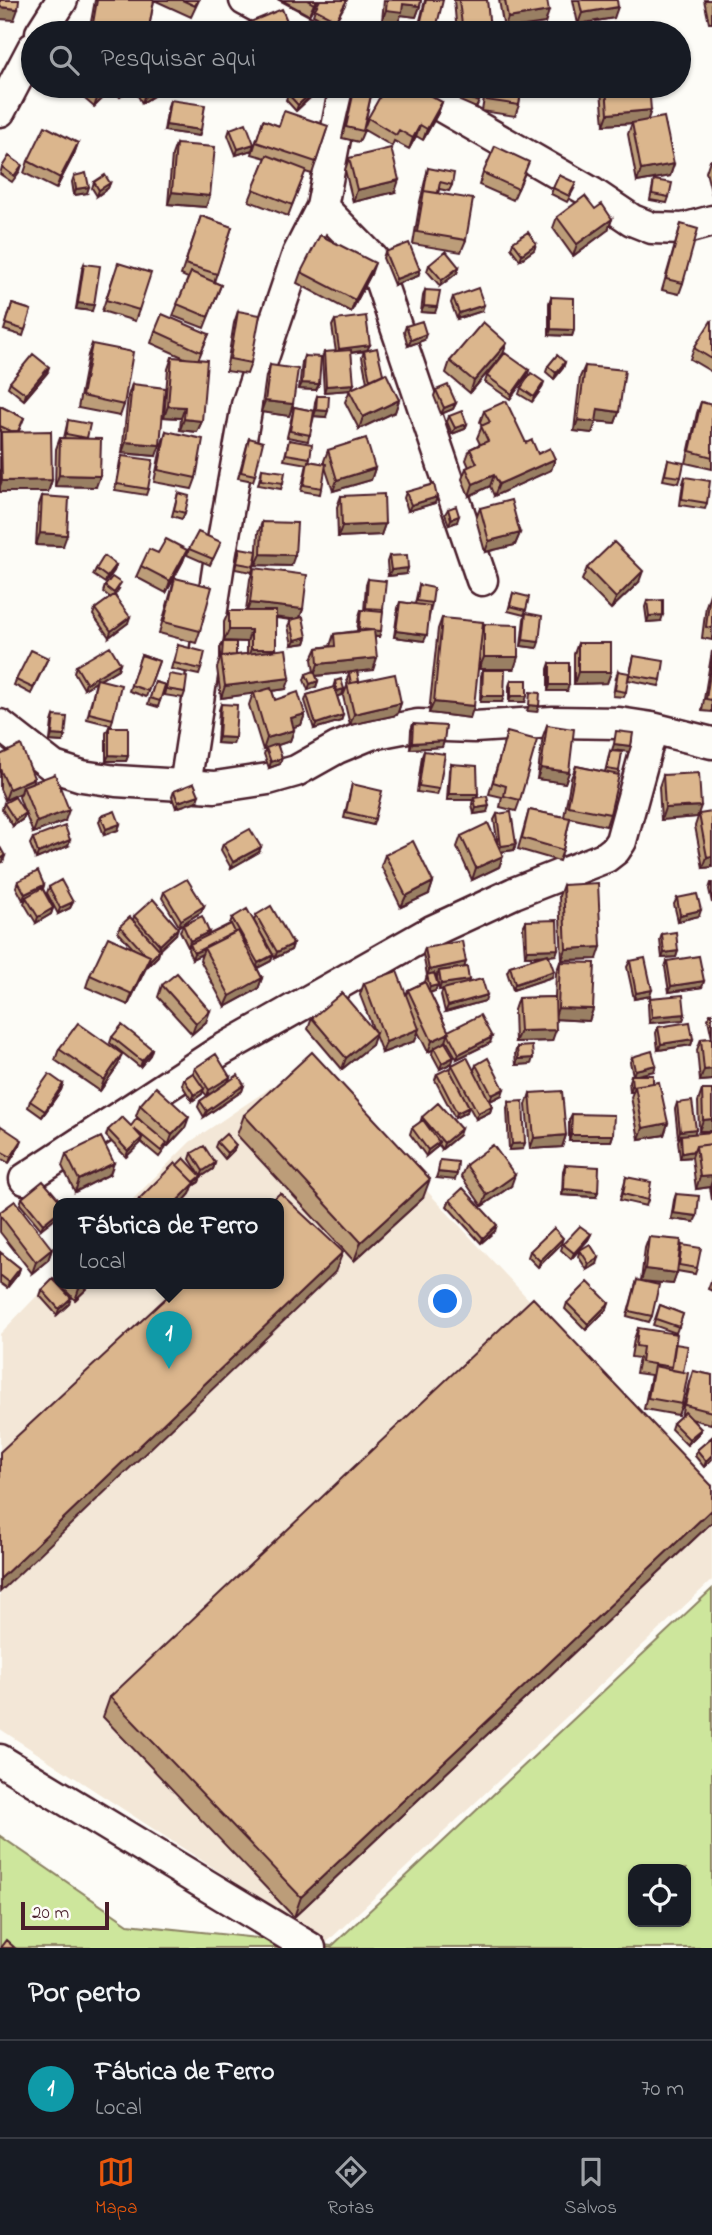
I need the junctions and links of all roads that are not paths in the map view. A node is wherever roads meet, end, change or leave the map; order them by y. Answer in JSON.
{"nodes":[{"id":1,"x":62,"y":0,"type":"edge"},
{"id":2,"x":245,"y":0,"type":"edge"},
{"id":3,"x":49,"y":21,"type":"edge"},
{"id":4,"x":284,"y":21,"type":"edge"},
{"id":5,"x":21,"y":71,"type":"edge"},
{"id":6,"x":343,"y":98,"type":"edge"},
{"id":7,"x":427,"y":98,"type":"edge"},
{"id":8,"x":0,"y":111,"type":"edge"},
{"id":9,"x":322,"y":207,"type":"junction"},
{"id":10,"x":712,"y":222,"type":"edge"},
{"id":11,"x":482,"y":580,"type":"dead end"},
{"id":12,"x":0,"y":725,"type":"edge"},
{"id":13,"x":652,"y":728,"type":"junction"},
{"id":14,"x":712,"y":743,"type":"edge"},
{"id":15,"x":185,"y":786,"type":"junction"},
{"id":16,"x":25,"y":1179,"type":"dead end"},
{"id":17,"x":0,"y":1760,"type":"edge"},
{"id":18,"x":310,"y":1948,"type":"edge"}],
"edges":[{"from":1,"to":3,"type":"street"},
{"from":2,"to":4,"type":"street"},
{"from":5,"to":8,"type":"street"},
{"from":6,"to":9,"type":"street"},
{"from":7,"to":10,"type":"street"},
{"from":9,"to":11,"type":"street"},
{"from":9,"to":15,"type":"street"},
{"from":12,"to":15,"type":"street"},
{"from":13,"to":14,"type":"street"},
{"from":13,"to":15,"type":"street"},
{"from":13,"to":16,"type":"street"},
{"from":17,"to":18,"type":"street"}]}
